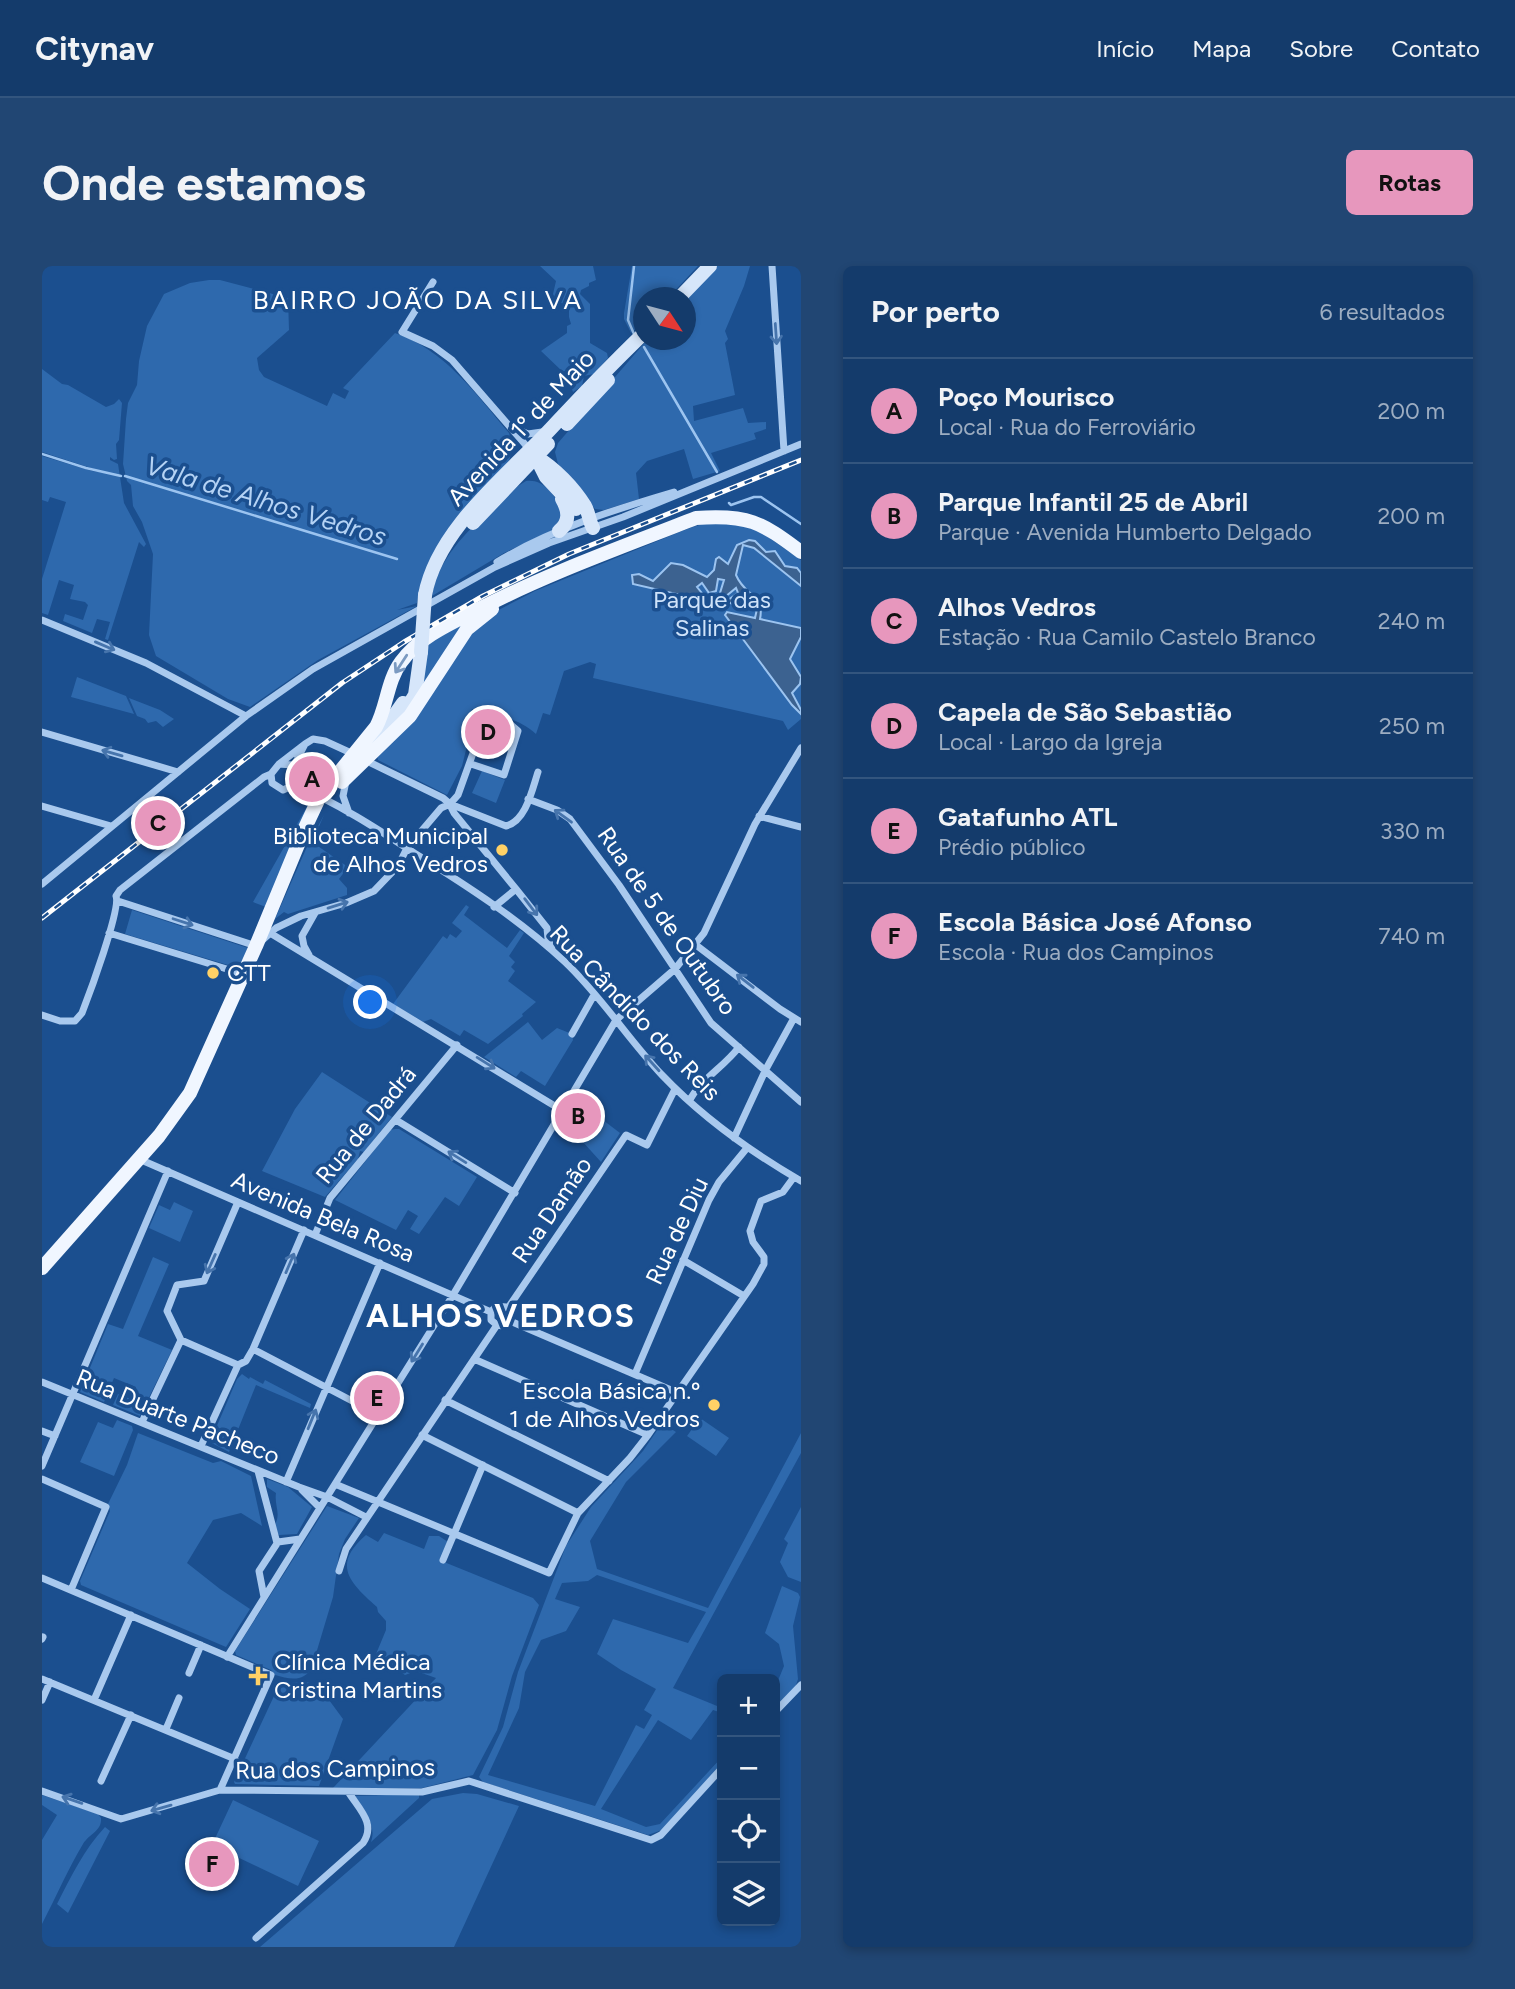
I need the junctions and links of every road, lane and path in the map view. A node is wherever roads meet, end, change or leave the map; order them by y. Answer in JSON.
{"nodes":[{"id":1,"x":710,"y":266,"type":"edge"},
{"id":2,"x":772,"y":266,"type":"edge"},
{"id":3,"x":433,"y":282,"type":"dead end"},
{"id":4,"x":690,"y":287,"type":"edge"},
{"id":5,"x":633,"y":345,"type":"edge"},
{"id":6,"x":510,"y":425,"type":"junction"},
{"id":7,"x":557,"y":429,"type":"junction"},
{"id":8,"x":801,"y":444,"type":"edge"},
{"id":9,"x":783,"y":451,"type":"junction"},
{"id":10,"x":533,"y":454,"type":"junction"},
{"id":11,"x":555,"y":482,"type":"junction"},
{"id":12,"x":502,"y":495,"type":"junction"},
{"id":13,"x":591,"y":524,"type":"junction"},
{"id":14,"x":559,"y":531,"type":"junction"},
{"id":15,"x":801,"y":552,"type":"edge"},
{"id":16,"x":438,"y":559,"type":"junction"},
{"id":17,"x":461,"y":585,"type":"junction"},
{"id":18,"x":518,"y":588,"type":"junction"},
{"id":19,"x":42,"y":620,"type":"edge"},
{"id":20,"x":420,"y":667,"type":"junction"},
{"id":21,"x":246,"y":716,"type":"junction"},
{"id":22,"x":42,"y":732,"type":"edge"},
{"id":23,"x":305,"y":744,"type":"junction"},
{"id":24,"x":379,"y":745,"type":"junction"},
{"id":25,"x":801,"y":748,"type":"edge"},
{"id":26,"x":354,"y":751,"type":"junction"},
{"id":27,"x":371,"y":763,"type":"dead end"},
{"id":28,"x":279,"y":764,"type":"junction"},
{"id":29,"x":471,"y":764,"type":"junction"},
{"id":30,"x":178,"y":772,"type":"junction"},
{"id":31,"x":297,"y":772,"type":"junction"},
{"id":32,"x":538,"y":772,"type":"dead end"},
{"id":33,"x":271,"y":774,"type":"junction"},
{"id":34,"x":347,"y":777,"type":"junction"},
{"id":35,"x":294,"y":785,"type":"junction"},
{"id":36,"x":324,"y":799,"type":"junction"},
{"id":37,"x":528,"y":799,"type":"junction"},
{"id":38,"x":450,"y":804,"type":"junction"},
{"id":39,"x":42,"y":806,"type":"edge"},
{"id":40,"x":349,"y":813,"type":"junction"},
{"id":41,"x":759,"y":816,"type":"junction"},
{"id":42,"x":111,"y":827,"type":"junction"},
{"id":43,"x":801,"y":827,"type":"edge"},
{"id":44,"x":407,"y":848,"type":"junction"},
{"id":45,"x":42,"y":883,"type":"edge"},
{"id":46,"x":516,"y":889,"type":"junction"},
{"id":47,"x":118,"y":901,"type":"junction"},
{"id":48,"x":494,"y":907,"type":"junction"},
{"id":49,"x":317,"y":912,"type":"junction"},
{"id":50,"x":109,"y":933,"type":"junction"},
{"id":51,"x":270,"y":933,"type":"junction"},
{"id":52,"x":696,"y":945,"type":"junction"},
{"id":53,"x":256,"y":946,"type":"junction"},
{"id":54,"x":554,"y":952,"type":"junction"},
{"id":55,"x":318,"y":962,"type":"junction"},
{"id":56,"x":675,"y":969,"type":"junction"},
{"id":57,"x":244,"y":974,"type":"junction"},
{"id":58,"x":594,"y":995,"type":"junction"},
{"id":59,"x":42,"y":1015,"type":"edge"},
{"id":60,"x":616,"y":1020,"type":"junction"},
{"id":61,"x":797,"y":1020,"type":"edge"},
{"id":62,"x":572,"y":1034,"type":"dead end"},
{"id":63,"x":457,"y":1045,"type":"junction"},
{"id":64,"x":739,"y":1047,"type":"junction"},
{"id":65,"x":766,"y":1069,"type":"junction"},
{"id":66,"x":676,"y":1089,"type":"junction"},
{"id":67,"x":689,"y":1101,"type":"junction"},
{"id":68,"x":801,"y":1102,"type":"edge"},
{"id":69,"x":563,"y":1111,"type":"junction"},
{"id":70,"x":397,"y":1120,"type":"junction"},
{"id":71,"x":734,"y":1138,"type":"junction"},
{"id":72,"x":747,"y":1147,"type":"junction"},
{"id":73,"x":138,"y":1159,"type":"junction"},
{"id":74,"x":168,"y":1171,"type":"junction"},
{"id":75,"x":797,"y":1179,"type":"edge"},
{"id":76,"x":515,"y":1193,"type":"junction"},
{"id":77,"x":238,"y":1202,"type":"junction"},
{"id":78,"x":304,"y":1230,"type":"junction"},
{"id":79,"x":315,"y":1235,"type":"junction"},
{"id":80,"x":683,"y":1260,"type":"junction"},
{"id":81,"x":44,"y":1262,"type":"edge"},
{"id":82,"x":380,"y":1262,"type":"junction"},
{"id":83,"x":453,"y":1295,"type":"junction"},
{"id":84,"x":744,"y":1296,"type":"junction"},
{"id":85,"x":508,"y":1308,"type":"junction"},
{"id":86,"x":491,"y":1312,"type":"junction"},
{"id":87,"x":510,"y":1321,"type":"junction"},
{"id":88,"x":497,"y":1325,"type":"junction"},
{"id":89,"x":181,"y":1340,"type":"junction"},
{"id":90,"x":253,"y":1349,"type":"junction"},
{"id":91,"x":474,"y":1359,"type":"junction"},
{"id":92,"x":238,"y":1366,"type":"junction"},
{"id":93,"x":635,"y":1374,"type":"junction"},
{"id":94,"x":42,"y":1382,"type":"edge"},
{"id":95,"x":325,"y":1386,"type":"junction"},
{"id":96,"x":678,"y":1393,"type":"junction"},
{"id":97,"x":72,"y":1395,"type":"junction"},
{"id":98,"x":445,"y":1401,"type":"junction"},
{"id":99,"x":379,"y":1415,"type":"junction"},
{"id":100,"x":142,"y":1422,"type":"junction"},
{"id":101,"x":42,"y":1431,"type":"edge"},
{"id":102,"x":422,"y":1435,"type":"junction"},
{"id":103,"x":648,"y":1435,"type":"junction"},
{"id":104,"x":55,"y":1436,"type":"junction"},
{"id":105,"x":201,"y":1447,"type":"junction"},
{"id":106,"x":42,"y":1465,"type":"edge"},
{"id":107,"x":483,"y":1465,"type":"junction"},
{"id":108,"x":258,"y":1471,"type":"junction"},
{"id":109,"x":42,"y":1479,"type":"edge"},
{"id":110,"x":609,"y":1481,"type":"junction"},
{"id":111,"x":286,"y":1482,"type":"junction"},
{"id":112,"x":335,"y":1484,"type":"junction"},
{"id":113,"x":299,"y":1488,"type":"junction"},
{"id":114,"x":327,"y":1497,"type":"junction"},
{"id":115,"x":378,"y":1500,"type":"junction"},
{"id":116,"x":320,"y":1508,"type":"junction"},
{"id":117,"x":578,"y":1513,"type":"junction"},
{"id":118,"x":366,"y":1517,"type":"junction"},
{"id":119,"x":455,"y":1532,"type":"junction"},
{"id":120,"x":300,"y":1539,"type":"junction"},
{"id":121,"x":277,"y":1543,"type":"junction"},
{"id":122,"x":443,"y":1560,"type":"dead end"},
{"id":123,"x":339,"y":1571,"type":"dead end"},
{"id":124,"x":42,"y":1578,"type":"edge"},
{"id":125,"x":71,"y":1590,"type":"junction"},
{"id":126,"x":264,"y":1597,"type":"junction"},
{"id":127,"x":131,"y":1615,"type":"junction"},
{"id":128,"x":201,"y":1645,"type":"junction"},
{"id":129,"x":227,"y":1657,"type":"junction"},
{"id":130,"x":189,"y":1673,"type":"dead end"},
{"id":131,"x":46,"y":1680,"type":"edge"},
{"id":132,"x":801,"y":1685,"type":"edge"},
{"id":133,"x":179,"y":1698,"type":"dead end"},
{"id":134,"x":42,"y":1700,"type":"edge"},
{"id":135,"x":94,"y":1700,"type":"junction"},
{"id":136,"x":780,"y":1707,"type":"edge"},
{"id":137,"x":131,"y":1715,"type":"junction"},
{"id":138,"x":166,"y":1729,"type":"junction"},
{"id":139,"x":235,"y":1759,"type":"junction"},
{"id":140,"x":717,"y":1773,"type":"edge"},
{"id":141,"x":102,"y":1781,"type":"dead end"},
{"id":142,"x":220,"y":1790,"type":"junction"},
{"id":143,"x":42,"y":1791,"type":"edge"},
{"id":144,"x":349,"y":1793,"type":"junction"},
{"id":145,"x":256,"y":1938,"type":"dead end"}],
"edges":[{"from":1,"to":4,"type":"main road"},
{"from":2,"to":9,"type":"street","one_way":true},
{"from":3,"to":6,"type":"street"},
{"from":5,"to":7,"type":"main road","name":"Avenida 1º de Maio"},
{"from":6,"to":7,"type":"street"},
{"from":6,"to":10,"type":"street"},
{"from":7,"to":10,"type":"main road","name":"Avenida 1º de Maio"},
{"from":7,"to":11,"type":"main road"},
{"from":8,"to":9,"type":"street"},
{"from":9,"to":13,"type":"street"},
{"from":10,"to":11,"type":"main road"},
{"from":10,"to":12,"type":"main road","name":"Avenida 1º de Maio"},
{"from":10,"to":16,"type":"main road","name":"Avenida 1º de Maio"},
{"from":11,"to":12,"type":"main road"},
{"from":11,"to":13,"type":"main road"},
{"from":11,"to":13,"type":"main road"},
{"from":11,"to":14,"type":"main road"},
{"from":12,"to":16,"type":"main road","name":"Avenida 1º de Maio"},
{"from":13,"to":14,"type":"street"},
{"from":13,"to":17,"type":"street"},
{"from":14,"to":17,"type":"street"},
{"from":15,"to":18,"type":"main road"},
{"from":16,"to":20,"type":"main road","name":"Avenida 1º de Maio","bridge":true},
{"from":17,"to":21,"type":"street"},
{"from":18,"to":24,"type":"main road"},
{"from":18,"to":26,"type":"main road","one_way":true},
{"from":19,"to":21,"type":"street","one_way":true},
{"from":20,"to":24,"type":"main road"},
{"from":20,"to":26,"type":"main road"},
{"from":21,"to":30,"type":"street"},
{"from":30,"to":22,"type":"street","one_way":true},
{"from":23,"to":26,"type":"street"},
{"from":23,"to":28,"type":"street"},
{"from":23,"to":31,"type":"street"},
{"from":24,"to":34,"type":"main road"},
{"from":25,"to":41,"type":"street"},
{"from":26,"to":36,"type":"main road"},
{"from":27,"to":38,"type":"street"},
{"from":28,"to":31,"type":"street"},
{"from":28,"to":33,"type":"street"},
{"from":29,"to":29,"type":"street"},
{"from":29,"to":38,"type":"street"},
{"from":30,"to":42,"type":"street"},
{"from":31,"to":35,"type":"street"},
{"from":32,"to":37,"type":"street"},
{"from":33,"to":35,"type":"street"},
{"from":33,"to":47,"type":"street"},
{"from":34,"to":36,"type":"main road"},
{"from":34,"to":40,"type":"street"},
{"from":35,"to":36,"type":"street","name":"Rua Cândido dos Reis"},
{"from":36,"to":40,"type":"street","name":"Rua Cândido dos Reis"},
{"from":36,"to":53,"type":"main road"},
{"from":37,"to":38,"type":"street"},
{"from":56,"to":37,"type":"street","name":"Rua de 5 de Outubro","one_way":true},
{"from":38,"to":44,"type":"street"},
{"from":38,"to":46,"type":"street"},
{"from":39,"to":42,"type":"street"},
{"from":40,"to":44,"type":"street","name":"Rua Cândido dos Reis"},
{"from":41,"to":43,"type":"street"},
{"from":41,"to":52,"type":"street"},
{"from":42,"to":45,"type":"street"},
{"from":44,"to":48,"type":"street","name":"Rua Cândido dos Reis"},
{"from":49,"to":44,"type":"street","one_way":true},
{"from":46,"to":48,"type":"street"},
{"from":46,"to":54,"type":"street","one_way":true},
{"from":47,"to":50,"type":"street"},
{"from":47,"to":53,"type":"street","one_way":true},
{"from":48,"to":54,"type":"street","name":"Rua Cândido dos Reis"},
{"from":49,"to":51,"type":"street"},
{"from":49,"to":55,"type":"street"},
{"from":50,"to":57,"type":"street"},
{"from":50,"to":59,"type":"street"},
{"from":51,"to":53,"type":"street"},
{"from":51,"to":55,"type":"street"},
{"from":52,"to":56,"type":"street"},
{"from":61,"to":52,"type":"street","one_way":true},
{"from":53,"to":57,"type":"main road"},
{"from":54,"to":58,"type":"street","name":"Rua Cândido dos Reis"},
{"from":55,"to":63,"type":"street"},
{"from":56,"to":60,"type":"street"},
{"from":56,"to":64,"type":"street","name":"Rua de 5 de Outubro"},
{"from":57,"to":73,"type":"main road"},
{"from":58,"to":60,"type":"street","name":"Rua Cândido dos Reis"},
{"from":58,"to":62,"type":"street"},
{"from":66,"to":60,"type":"street","name":"Rua Cândido dos Reis","one_way":true},
{"from":60,"to":69,"type":"street"},
{"from":61,"to":65,"type":"street"},
{"from":63,"to":69,"type":"street","one_way":true},
{"from":63,"to":70,"type":"street","name":"Rua de Dadrá"},
{"from":64,"to":65,"type":"street","name":"Rua de 5 de Outubro"},
{"from":64,"to":67,"type":"street"},
{"from":65,"to":68,"type":"street","name":"Rua de 5 de Outubro"},
{"from":65,"to":71,"type":"street"},
{"from":66,"to":67,"type":"street","name":"Rua Cândido dos Reis"},
{"from":66,"to":85,"type":"street","name":"Rua Damão"},
{"from":67,"to":71,"type":"street","name":"Rua Cândido dos Reis"},
{"from":69,"to":76,"type":"street"},
{"from":76,"to":70,"type":"street","one_way":true},
{"from":70,"to":79,"type":"street","name":"Rua de Dadrá"},
{"from":71,"to":72,"type":"street","name":"Rua Cândido dos Reis"},
{"from":72,"to":75,"type":"street","name":"Rua Cândido dos Reis"},
{"from":72,"to":80,"type":"street","name":"Rua de Diu"},
{"from":73,"to":74,"type":"street","name":"Avenida Bela Rosa"},
{"from":73,"to":81,"type":"main road"},
{"from":74,"to":77,"type":"street","name":"Avenida Bela Rosa"},
{"from":74,"to":97,"type":"street"},
{"from":75,"to":84,"type":"street"},
{"from":76,"to":83,"type":"street"},
{"from":77,"to":78,"type":"street","name":"Avenida Bela Rosa"},
{"from":77,"to":89,"type":"street","one_way":true},
{"from":78,"to":79,"type":"street","name":"Avenida Bela Rosa"},
{"from":90,"to":78,"type":"street","one_way":true},
{"from":79,"to":82,"type":"street","name":"Avenida Bela Rosa"},
{"from":80,"to":84,"type":"street"},
{"from":80,"to":93,"type":"street","name":"Rua de Diu"},
{"from":82,"to":83,"type":"street","name":"Avenida Bela Rosa"},
{"from":82,"to":95,"type":"street"},
{"from":83,"to":86,"type":"street","name":"Avenida Bela Rosa"},
{"from":83,"to":99,"type":"street","one_way":true},
{"from":84,"to":96,"type":"street"},
{"from":85,"to":86,"type":"street"},
{"from":85,"to":87,"type":"street"},
{"from":86,"to":88,"type":"street"},
{"from":87,"to":88,"type":"street"},
{"from":87,"to":93,"type":"street"},
{"from":88,"to":91,"type":"street"},
{"from":89,"to":92,"type":"street"},
{"from":89,"to":100,"type":"street"},
{"from":90,"to":92,"type":"street"},
{"from":90,"to":95,"type":"street"},
{"from":91,"to":98,"type":"street"},
{"from":91,"to":103,"type":"street"},
{"from":92,"to":105,"type":"street"},
{"from":93,"to":96,"type":"street"},
{"from":94,"to":97,"type":"street","name":"Rua Duarte Pacheco"},
{"from":95,"to":99,"type":"street"},
{"from":111,"to":95,"type":"street","one_way":true},
{"from":96,"to":103,"type":"street"},
{"from":97,"to":100,"type":"street","name":"Rua Duarte Pacheco"},
{"from":97,"to":104,"type":"street"},
{"from":98,"to":102,"type":"street"},
{"from":98,"to":110,"type":"street"},
{"from":99,"to":112,"type":"street"},
{"from":100,"to":105,"type":"street","name":"Rua Duarte Pacheco"},
{"from":101,"to":104,"type":"street"},
{"from":102,"to":107,"type":"street"},
{"from":102,"to":115,"type":"street"},
{"from":103,"to":110,"type":"street"},
{"from":104,"to":106,"type":"street"},
{"from":105,"to":108,"type":"street","name":"Rua Duarte Pacheco"},
{"from":107,"to":117,"type":"street"},
{"from":107,"to":119,"type":"street"},
{"from":108,"to":111,"type":"street","name":"Rua Duarte Pacheco"},
{"from":108,"to":121,"type":"street"},
{"from":109,"to":125,"type":"street"},
{"from":110,"to":117,"type":"street"},
{"from":111,"to":113,"type":"street","name":"Rua Duarte Pacheco"},
{"from":112,"to":114,"type":"street"},
{"from":112,"to":115,"type":"street"},
{"from":113,"to":114,"type":"street","name":"Rua Duarte Pacheco"},
{"from":113,"to":116,"type":"street","name":"Rua Duarte Pacheco"},
{"from":114,"to":116,"type":"street"},
{"from":114,"to":118,"type":"street","name":"Rua Duarte Pacheco"},
{"from":115,"to":118,"type":"street"},
{"from":115,"to":119,"type":"street"},
{"from":116,"to":120,"type":"street"},
{"from":117,"to":119,"type":"street"},
{"from":118,"to":123,"type":"street"},
{"from":119,"to":122,"type":"street"},
{"from":120,"to":121,"type":"street"},
{"from":120,"to":126,"type":"street"},
{"from":121,"to":126,"type":"street"},
{"from":124,"to":125,"type":"street"},
{"from":125,"to":127,"type":"street"},
{"from":126,"to":129,"type":"street"},
{"from":127,"to":128,"type":"street"},
{"from":127,"to":135,"type":"street"},
{"from":128,"to":129,"type":"street"},
{"from":128,"to":130,"type":"street"},
{"from":129,"to":139,"type":"street"},
{"from":131,"to":134,"type":"street"},
{"from":131,"to":135,"type":"street"},
{"from":132,"to":136,"type":"street"},
{"from":133,"to":138,"type":"street"},
{"from":135,"to":137,"type":"street"},
{"from":137,"to":138,"type":"street"},
{"from":137,"to":141,"type":"street"},
{"from":138,"to":139,"type":"street"},
{"from":139,"to":142,"type":"street"},
{"from":140,"to":144,"type":"street","name":"Rua dos Campinos"},
{"from":142,"to":143,"type":"street","name":"Rua dos Campinos","one_way":true},
{"from":142,"to":144,"type":"street","name":"Rua dos Campinos"},
{"from":144,"to":145,"type":"street"}]}
